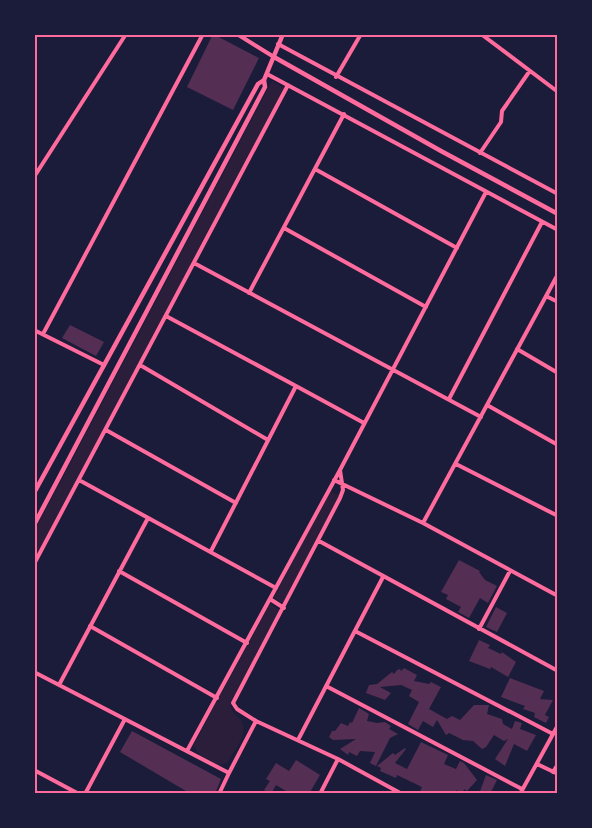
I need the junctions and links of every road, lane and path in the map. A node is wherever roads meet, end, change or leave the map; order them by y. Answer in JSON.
{"nodes":[{"id":1,"x":126,"y":34,"type":"edge"},
{"id":2,"x":203,"y":34,"type":"edge"},
{"id":3,"x":237,"y":34,"type":"edge"},
{"id":4,"x":283,"y":34,"type":"edge"},
{"id":5,"x":361,"y":34,"type":"edge"},
{"id":6,"x":481,"y":34,"type":"edge"},
{"id":7,"x":278,"y":44,"type":"junction"},
{"id":8,"x":274,"y":57,"type":"junction"},
{"id":9,"x":529,"y":72,"type":"junction"},
{"id":10,"x":267,"y":74,"type":"junction"},
{"id":11,"x":336,"y":77,"type":"junction"},
{"id":12,"x":264,"y":80,"type":"junction"},
{"id":13,"x":288,"y":86,"type":"junction"},
{"id":14,"x":558,"y":93,"type":"edge"},
{"id":15,"x":344,"y":114,"type":"junction"},
{"id":16,"x":480,"y":153,"type":"junction"},
{"id":17,"x":315,"y":170,"type":"junction"},
{"id":18,"x":34,"y":177,"type":"edge"},
{"id":19,"x":486,"y":192,"type":"junction"},
{"id":20,"x":558,"y":194,"type":"edge"},
{"id":21,"x":558,"y":214,"type":"edge"},
{"id":22,"x":542,"y":222,"type":"junction"},
{"id":23,"x":284,"y":228,"type":"junction"},
{"id":24,"x":558,"y":231,"type":"edge"},
{"id":25,"x":457,"y":248,"type":"junction"},
{"id":26,"x":194,"y":262,"type":"junction"},
{"id":27,"x":558,"y":274,"type":"edge"},
{"id":28,"x":249,"y":292,"type":"junction"},
{"id":29,"x":546,"y":296,"type":"junction"},
{"id":30,"x":558,"y":302,"type":"edge"},
{"id":31,"x":426,"y":307,"type":"junction"},
{"id":32,"x":166,"y":316,"type":"junction"},
{"id":33,"x":34,"y":330,"type":"edge"},
{"id":34,"x":43,"y":334,"type":"junction"},
{"id":35,"x":517,"y":349,"type":"junction"},
{"id":36,"x":104,"y":365,"type":"junction"},
{"id":37,"x":140,"y":366,"type":"junction"},
{"id":38,"x":392,"y":370,"type":"junction"},
{"id":39,"x":558,"y":373,"type":"edge"},
{"id":40,"x":296,"y":386,"type":"junction"},
{"id":41,"x":449,"y":399,"type":"junction"},
{"id":42,"x":487,"y":405,"type":"junction"},
{"id":43,"x":481,"y":417,"type":"junction"},
{"id":44,"x":364,"y":423,"type":"junction"},
{"id":45,"x":106,"y":430,"type":"junction"},
{"id":46,"x":268,"y":440,"type":"junction"},
{"id":47,"x":558,"y":445,"type":"edge"},
{"id":48,"x":456,"y":464,"type":"junction"},
{"id":49,"x":340,"y":470,"type":"junction"},
{"id":50,"x":79,"y":480,"type":"junction"},
{"id":51,"x":334,"y":480,"type":"junction"},
{"id":52,"x":342,"y":484,"type":"junction"},
{"id":53,"x":34,"y":493,"type":"edge"},
{"id":54,"x":236,"y":503,"type":"junction"},
{"id":55,"x":558,"y":516,"type":"edge"},
{"id":56,"x":148,"y":518,"type":"junction"},
{"id":57,"x":423,"y":523,"type":"junction"},
{"id":58,"x":34,"y":525,"type":"edge"},
{"id":59,"x":319,"y":541,"type":"junction"},
{"id":60,"x":211,"y":551,"type":"junction"},
{"id":61,"x":34,"y":564,"type":"edge"},
{"id":62,"x":119,"y":571,"type":"junction"},
{"id":63,"x":510,"y":571,"type":"junction"},
{"id":64,"x":383,"y":577,"type":"junction"},
{"id":65,"x":276,"y":588,"type":"junction"},
{"id":66,"x":558,"y":596,"type":"edge"},
{"id":67,"x":270,"y":599,"type":"junction"},
{"id":68,"x":284,"y":608,"type":"junction"},
{"id":69,"x":90,"y":626,"type":"junction"},
{"id":70,"x":479,"y":629,"type":"junction"},
{"id":71,"x":355,"y":631,"type":"junction"},
{"id":72,"x":247,"y":643,"type":"junction"},
{"id":73,"x":558,"y":671,"type":"edge"},
{"id":74,"x":34,"y":672,"type":"edge"},
{"id":75,"x":59,"y":685,"type":"junction"},
{"id":76,"x":326,"y":686,"type":"junction"},
{"id":77,"x":217,"y":698,"type":"junction"},
{"id":78,"x":125,"y":719,"type":"junction"},
{"id":79,"x":256,"y":721,"type":"junction"},
{"id":80,"x":558,"y":725,"type":"edge"},
{"id":81,"x":553,"y":734,"type":"junction"},
{"id":82,"x":298,"y":740,"type":"junction"},
{"id":83,"x":187,"y":751,"type":"junction"},
{"id":84,"x":338,"y":759,"type":"junction"},
{"id":85,"x":537,"y":764,"type":"junction"},
{"id":86,"x":558,"y":764,"type":"edge"},
{"id":87,"x":34,"y":770,"type":"edge"},
{"id":88,"x":229,"y":773,"type":"junction"},
{"id":89,"x":555,"y":773,"type":"edge"},
{"id":90,"x":521,"y":791,"type":"edge"},
{"id":91,"x":79,"y":794,"type":"edge"},
{"id":92,"x":85,"y":794,"type":"edge"},
{"id":93,"x":219,"y":794,"type":"edge"},
{"id":94,"x":320,"y":794,"type":"edge"},
{"id":95,"x":402,"y":794,"type":"edge"}],
"edges":[{"from":1,"to":18,"type":"street"},
{"from":2,"to":34,"type":"street"},
{"from":3,"to":8,"type":"street"},
{"from":4,"to":7,"type":"street"},
{"from":5,"to":11,"type":"street"},
{"from":6,"to":9,"type":"street"},
{"from":7,"to":8,"type":"street"},
{"from":7,"to":11,"type":"street"},
{"from":8,"to":10,"type":"street"},
{"from":8,"to":21,"type":"street"},
{"from":9,"to":14,"type":"street"},
{"from":9,"to":16,"type":"street"},
{"from":10,"to":12,"type":"street"},
{"from":10,"to":13,"type":"street"},
{"from":11,"to":16,"type":"street"},
{"from":12,"to":36,"type":"street"},
{"from":12,"to":58,"type":"street"},
{"from":13,"to":15,"type":"street"},
{"from":13,"to":26,"type":"street"},
{"from":15,"to":17,"type":"street"},
{"from":15,"to":19,"type":"street"},
{"from":16,"to":20,"type":"street"},
{"from":17,"to":23,"type":"street"},
{"from":17,"to":25,"type":"street"},
{"from":19,"to":22,"type":"street"},
{"from":19,"to":25,"type":"street"},
{"from":22,"to":24,"type":"street"},
{"from":22,"to":41,"type":"street"},
{"from":23,"to":28,"type":"street"},
{"from":23,"to":31,"type":"street"},
{"from":25,"to":31,"type":"street"},
{"from":26,"to":28,"type":"street"},
{"from":26,"to":32,"type":"street"},
{"from":27,"to":29,"type":"street"},
{"from":28,"to":38,"type":"street"},
{"from":29,"to":30,"type":"street"},
{"from":29,"to":35,"type":"street"},
{"from":31,"to":38,"type":"street"},
{"from":32,"to":37,"type":"street"},
{"from":32,"to":40,"type":"street"},
{"from":33,"to":34,"type":"street"},
{"from":34,"to":36,"type":"street"},
{"from":35,"to":39,"type":"street"},
{"from":35,"to":42,"type":"street"},
{"from":36,"to":53,"type":"street"},
{"from":37,"to":45,"type":"street"},
{"from":37,"to":46,"type":"street"},
{"from":38,"to":41,"type":"street"},
{"from":38,"to":44,"type":"street"},
{"from":40,"to":44,"type":"street"},
{"from":40,"to":46,"type":"street"},
{"from":41,"to":43,"type":"street"},
{"from":42,"to":43,"type":"street"},
{"from":42,"to":47,"type":"street"},
{"from":43,"to":48,"type":"street"},
{"from":44,"to":49,"type":"street"},
{"from":45,"to":50,"type":"street"},
{"from":45,"to":54,"type":"street"},
{"from":46,"to":54,"type":"street"},
{"from":48,"to":55,"type":"street"},
{"from":48,"to":57,"type":"street"},
{"from":49,"to":51,"type":"street"},
{"from":49,"to":52,"type":"street"},
{"from":50,"to":56,"type":"street"},
{"from":50,"to":61,"type":"street"},
{"from":51,"to":52,"type":"street"},
{"from":51,"to":65,"type":"street"},
{"from":52,"to":57,"type":"street"},
{"from":52,"to":59,"type":"street"},
{"from":54,"to":60,"type":"street"},
{"from":56,"to":60,"type":"street"},
{"from":56,"to":62,"type":"street"},
{"from":57,"to":63,"type":"street"},
{"from":59,"to":64,"type":"street"},
{"from":59,"to":68,"type":"street"},
{"from":60,"to":65,"type":"street"},
{"from":62,"to":69,"type":"street"},
{"from":62,"to":72,"type":"street"},
{"from":63,"to":66,"type":"street"},
{"from":63,"to":70,"type":"street"},
{"from":64,"to":70,"type":"street"},
{"from":64,"to":71,"type":"street"},
{"from":65,"to":67,"type":"street"},
{"from":67,"to":68,"type":"street"},
{"from":67,"to":72,"type":"street"},
{"from":68,"to":79,"type":"street"},
{"from":69,"to":75,"type":"street"},
{"from":69,"to":77,"type":"street"},
{"from":70,"to":73,"type":"street"},
{"from":71,"to":76,"type":"street"},
{"from":71,"to":81,"type":"street"},
{"from":72,"to":77,"type":"street"},
{"from":74,"to":75,"type":"street"},
{"from":75,"to":78,"type":"street"},
{"from":76,"to":82,"type":"street"},
{"from":76,"to":90,"type":"street"},
{"from":77,"to":83,"type":"street"},
{"from":78,"to":83,"type":"street"},
{"from":78,"to":92,"type":"street"},
{"from":79,"to":82,"type":"street"},
{"from":79,"to":88,"type":"street"},
{"from":80,"to":81,"type":"street"},
{"from":81,"to":85,"type":"street"},
{"from":82,"to":84,"type":"street"},
{"from":83,"to":88,"type":"street"},
{"from":84,"to":94,"type":"street"},
{"from":84,"to":95,"type":"street"},
{"from":85,"to":89,"type":"street"},
{"from":85,"to":90,"type":"street"},
{"from":86,"to":89,"type":"street"},
{"from":87,"to":91,"type":"street"},
{"from":88,"to":93,"type":"street"}]}
